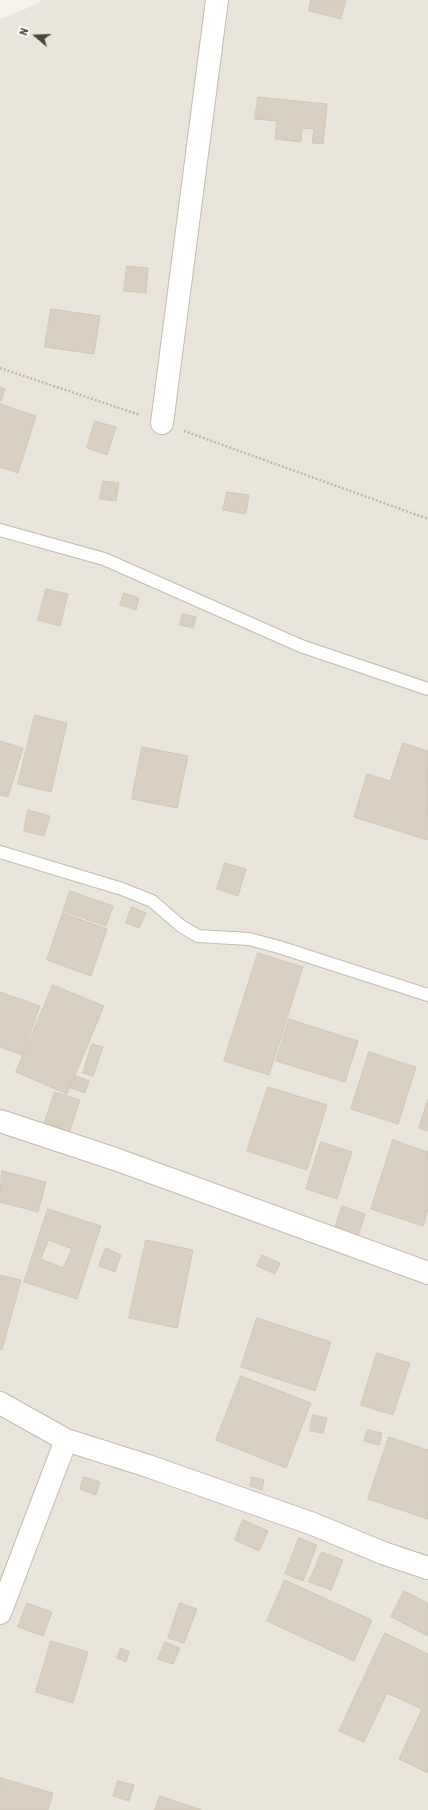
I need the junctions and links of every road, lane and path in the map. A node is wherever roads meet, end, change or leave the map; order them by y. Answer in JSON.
{"nodes":[{"id":1,"x":217,"y":0,"type":"edge"},
{"id":2,"x":0,"y":368,"type":"edge"},
{"id":3,"x":162,"y":423,"type":"junction"},
{"id":4,"x":428,"y":519,"type":"edge"},
{"id":5,"x":0,"y":530,"type":"edge"},
{"id":6,"x":428,"y":689,"type":"edge"},
{"id":7,"x":0,"y":852,"type":"edge"},
{"id":8,"x":428,"y":994,"type":"edge"},
{"id":9,"x":0,"y":1120,"type":"edge"},
{"id":10,"x":428,"y":1273,"type":"edge"},
{"id":11,"x":0,"y":1403,"type":"edge"},
{"id":12,"x":66,"y":1440,"type":"junction"},
{"id":13,"x":428,"y":1568,"type":"edge"},
{"id":14,"x":0,"y":1613,"type":"edge"}],
"edges":[{"from":1,"to":3,"type":"street"},
{"from":2,"to":3,"type":"path"},
{"from":3,"to":4,"type":"path"},
{"from":5,"to":6,"type":"lane"},
{"from":7,"to":8,"type":"lane"},
{"from":9,"to":10,"type":"street"},
{"from":11,"to":12,"type":"street"},
{"from":12,"to":13,"type":"street"},
{"from":12,"to":14,"type":"street"}]}
